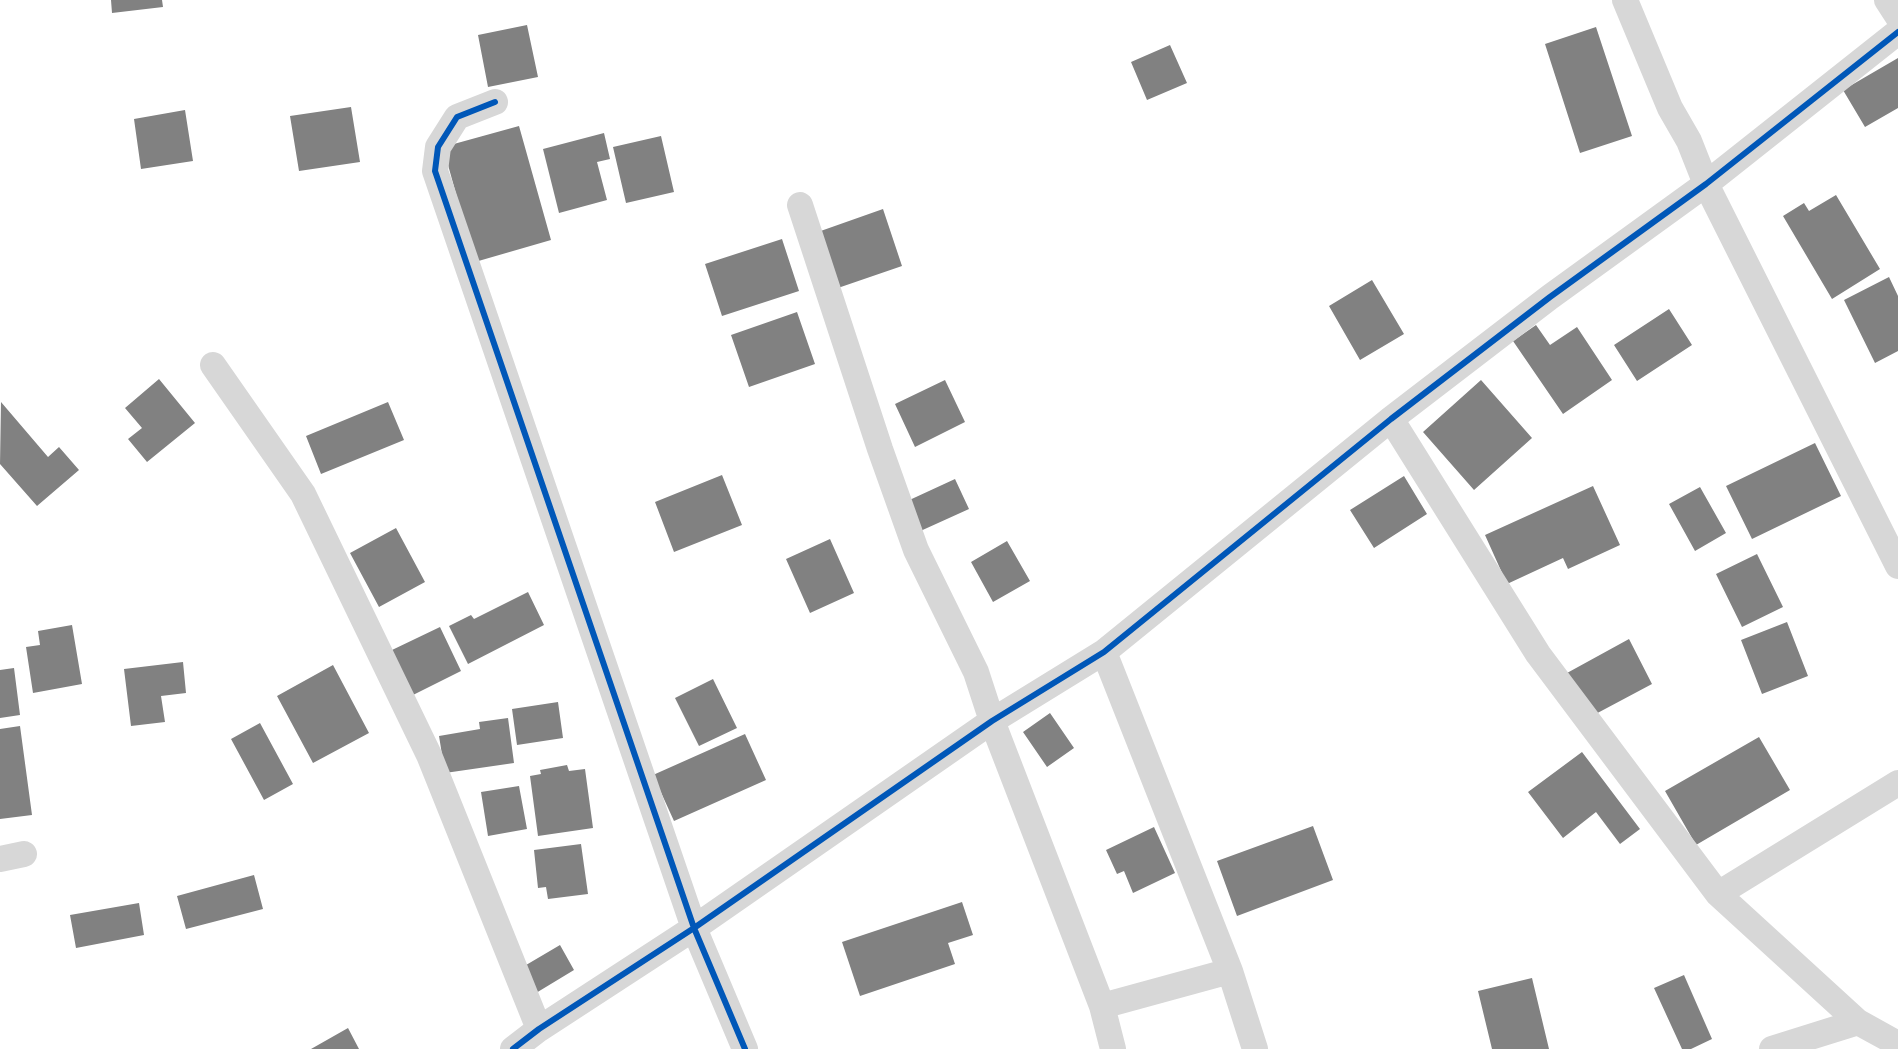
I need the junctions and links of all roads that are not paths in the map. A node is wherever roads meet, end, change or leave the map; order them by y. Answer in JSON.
{"nodes":[{"id":1,"x":1625,"y":0,"type":"edge"},
{"id":2,"x":1887,"y":0,"type":"edge"},
{"id":3,"x":1898,"y":17,"type":"edge"},
{"id":4,"x":1898,"y":32,"type":"edge"},
{"id":5,"x":495,"y":102,"type":"dead end"},
{"id":6,"x":1706,"y":184,"type":"junction"},
{"id":7,"x":800,"y":205,"type":"dead end"},
{"id":8,"x":213,"y":365,"type":"dead end"},
{"id":9,"x":1391,"y":419,"type":"junction"},
{"id":10,"x":1898,"y":566,"type":"edge"},
{"id":11,"x":1104,"y":652,"type":"junction"},
{"id":12,"x":992,"y":721,"type":"junction"},
{"id":13,"x":1898,"y":783,"type":"edge"},
{"id":14,"x":1718,"y":894,"type":"junction"},
{"id":15,"x":694,"y":928,"type":"junction"},
{"id":16,"x":1230,"y":971,"type":"junction"},
{"id":17,"x":1102,"y":1006,"type":"junction"},
{"id":18,"x":1858,"y":1022,"type":"junction"},
{"id":19,"x":539,"y":1029,"type":"junction"},
{"id":20,"x":1898,"y":1044,"type":"edge"},
{"id":21,"x":513,"y":1049,"type":"edge"},
{"id":22,"x":745,"y":1049,"type":"edge"},
{"id":23,"x":1113,"y":1049,"type":"edge"},
{"id":24,"x":1255,"y":1049,"type":"edge"},
{"id":25,"x":1772,"y":1049,"type":"edge"}],
"edges":[{"from":1,"to":6,"type":"street"},
{"from":2,"to":3,"type":"street"},
{"from":4,"to":6,"type":"street"},
{"from":5,"to":15,"type":"street"},
{"from":6,"to":9,"type":"street"},
{"from":6,"to":10,"type":"street"},
{"from":7,"to":12,"type":"street"},
{"from":8,"to":19,"type":"street"},
{"from":9,"to":11,"type":"street"},
{"from":9,"to":14,"type":"street"},
{"from":11,"to":12,"type":"street"},
{"from":11,"to":16,"type":"street"},
{"from":12,"to":15,"type":"street"},
{"from":12,"to":17,"type":"street"},
{"from":13,"to":14,"type":"street"},
{"from":14,"to":18,"type":"street"},
{"from":15,"to":19,"type":"street"},
{"from":15,"to":22,"type":"street"},
{"from":16,"to":17,"type":"street"},
{"from":16,"to":24,"type":"street"},
{"from":17,"to":23,"type":"street"},
{"from":18,"to":20,"type":"street"},
{"from":18,"to":25,"type":"street"},
{"from":19,"to":21,"type":"street"}]}
